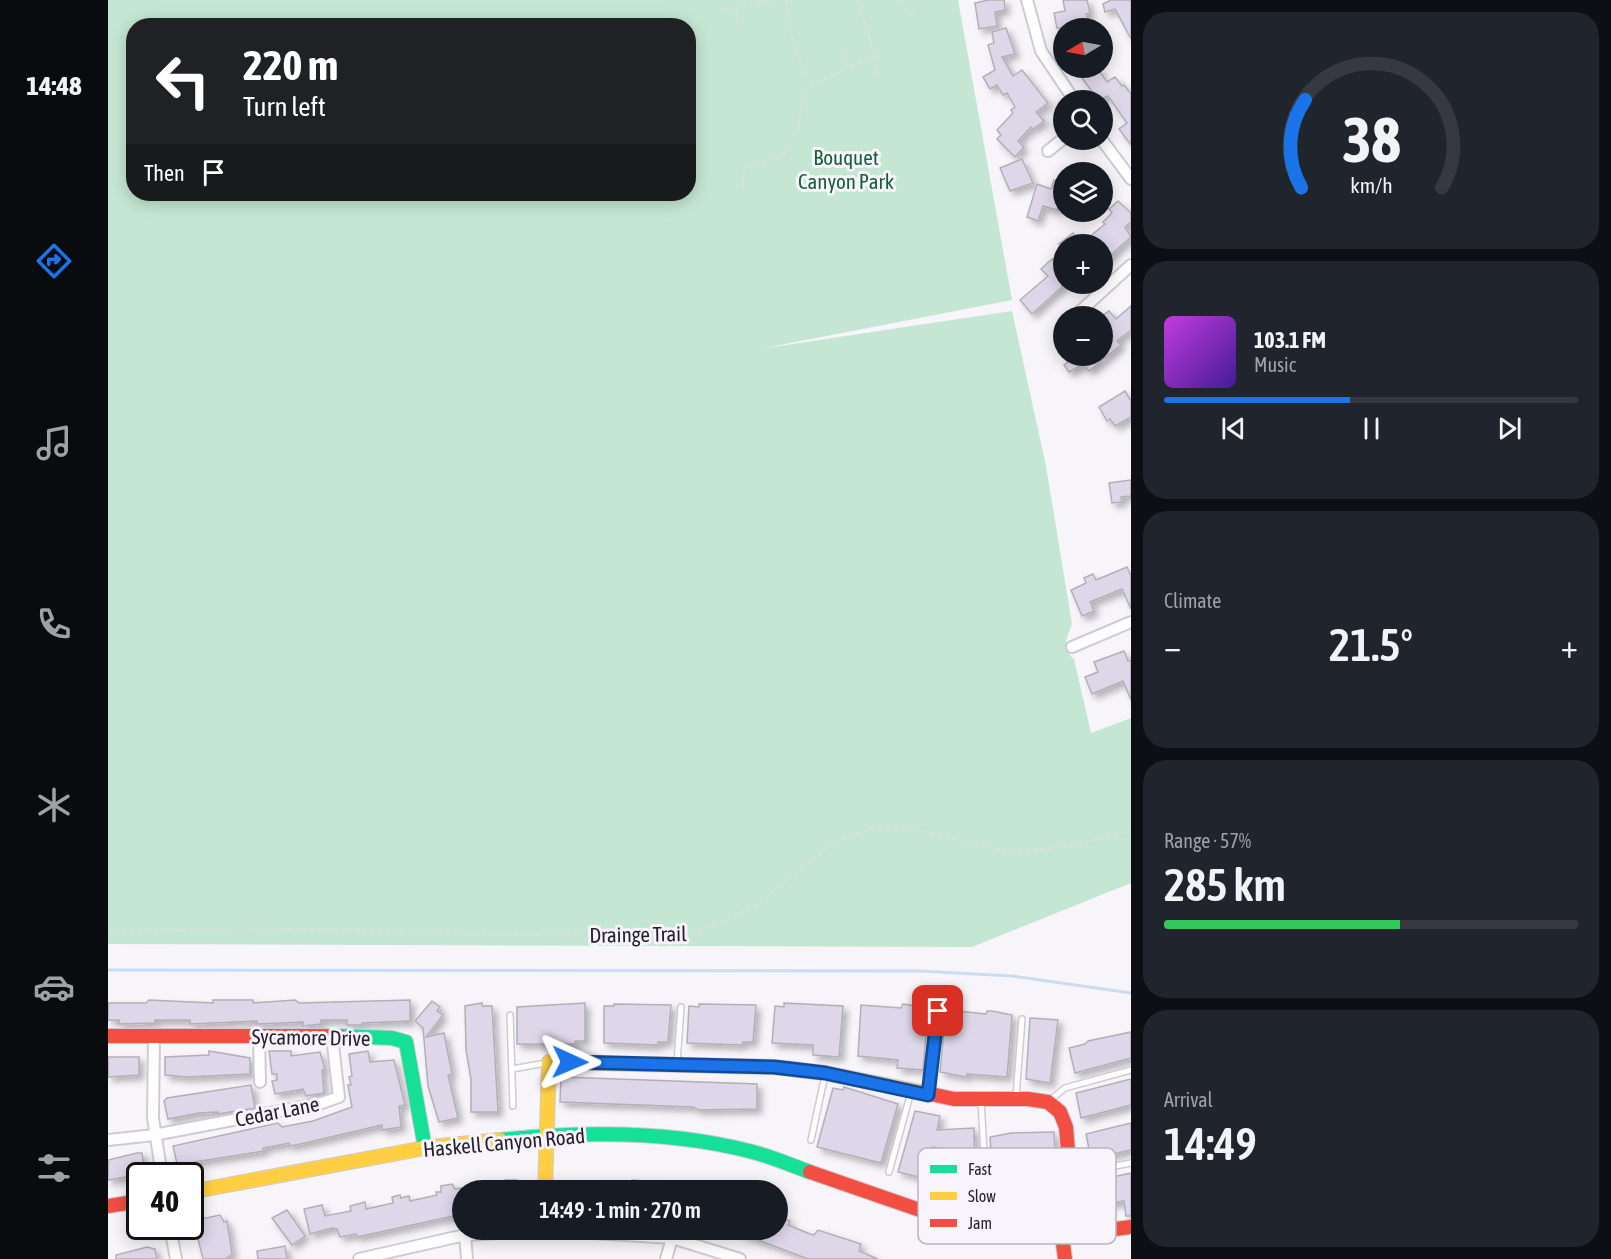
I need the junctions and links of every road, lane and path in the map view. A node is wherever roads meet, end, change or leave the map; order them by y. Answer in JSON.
{"nodes":[{"id":1,"x":777,"y":0,"type":"edge"},
{"id":2,"x":786,"y":0,"type":"edge"},
{"id":3,"x":857,"y":0,"type":"edge"},
{"id":4,"x":901,"y":0,"type":"edge"},
{"id":5,"x":1027,"y":0,"type":"edge"},
{"id":6,"x":736,"y":8,"type":"junction"},
{"id":7,"x":719,"y":11,"type":"dead end"},
{"id":8,"x":914,"y":14,"type":"dead end"},
{"id":9,"x":739,"y":29,"type":"dead end"},
{"id":10,"x":843,"y":49,"type":"dead end"},
{"id":11,"x":875,"y":55,"type":"junction"},
{"id":12,"x":848,"y":66,"type":"junction"},
{"id":13,"x":874,"y":79,"type":"dead end"},
{"id":14,"x":813,"y":84,"type":"junction"},
{"id":15,"x":1067,"y":90,"type":"edge"},
{"id":16,"x":1053,"y":146,"type":"edge"},
{"id":17,"x":1048,"y":150,"type":"dead end"},
{"id":18,"x":1109,"y":150,"type":"edge"},
{"id":19,"x":1131,"y":179,"type":"edge"},
{"id":20,"x":743,"y":187,"type":"dead end"},
{"id":21,"x":1131,"y":265,"type":"edge"},
{"id":22,"x":1086,"y":306,"type":"edge"},
{"id":23,"x":1131,"y":622,"type":"edge"},
{"id":24,"x":1072,"y":647,"type":"dead end"},
{"id":25,"x":1131,"y":828,"type":"edge"},
{"id":26,"x":108,"y":932,"type":"edge"},
{"id":27,"x":681,"y":1007,"type":"dead end"},
{"id":28,"x":938,"y":1011,"type":"dead end"},
{"id":29,"x":510,"y":1015,"type":"dead end"},
{"id":30,"x":1022,"y":1018,"type":"dead end"},
{"id":31,"x":108,"y":1036,"type":"edge"},
{"id":32,"x":153,"y":1036,"type":"junction"},
{"id":33,"x":260,"y":1036,"type":"junction"},
{"id":34,"x":332,"y":1036,"type":"junction"},
{"id":35,"x":549,"y":1062,"type":"junction"},
{"id":36,"x":677,"y":1065,"type":"junction"},
{"id":37,"x":512,"y":1068,"type":"junction"},
{"id":38,"x":1131,"y":1070,"type":"edge"},
{"id":39,"x":825,"y":1073,"type":"junction"},
{"id":40,"x":260,"y":1082,"type":"dead end"},
{"id":41,"x":911,"y":1092,"type":"junction"},
{"id":42,"x":928,"y":1095,"type":"junction"},
{"id":43,"x":1016,"y":1099,"type":"junction"},
{"id":44,"x":981,"y":1100,"type":"junction"},
{"id":45,"x":1048,"y":1102,"type":"junction"},
{"id":46,"x":513,"y":1106,"type":"dead end"},
{"id":47,"x":154,"y":1135,"type":"junction"},
{"id":48,"x":546,"y":1135,"type":"junction"},
{"id":49,"x":108,"y":1140,"type":"edge"},
{"id":50,"x":811,"y":1140,"type":"dead end"},
{"id":51,"x":425,"y":1148,"type":"junction"},
{"id":52,"x":984,"y":1148,"type":"edge"},
{"id":53,"x":1068,"y":1148,"type":"edge"},
{"id":54,"x":159,"y":1162,"type":"edge"},
{"id":55,"x":1131,"y":1163,"type":"edge"},
{"id":56,"x":1116,"y":1166,"type":"edge"},
{"id":57,"x":889,"y":1172,"type":"dead end"},
{"id":58,"x":545,"y":1180,"type":"edge"},
{"id":59,"x":204,"y":1189,"type":"edge"},
{"id":60,"x":126,"y":1203,"type":"edge"},
{"id":61,"x":108,"y":1206,"type":"edge"},
{"id":62,"x":918,"y":1209,"type":"edge"},
{"id":63,"x":1131,"y":1227,"type":"edge"},
{"id":64,"x":1116,"y":1229,"type":"edge"},
{"id":65,"x":452,"y":1238,"type":"edge"},
{"id":66,"x":172,"y":1240,"type":"edge"},
{"id":67,"x":465,"y":1240,"type":"edge"},
{"id":68,"x":671,"y":1240,"type":"edge"},
{"id":69,"x":678,"y":1240,"type":"edge"},
{"id":70,"x":1063,"y":1244,"type":"edge"},
{"id":71,"x":176,"y":1259,"type":"edge"},
{"id":72,"x":359,"y":1259,"type":"edge"},
{"id":73,"x":467,"y":1259,"type":"edge"},
{"id":74,"x":666,"y":1259,"type":"edge"},
{"id":75,"x":740,"y":1259,"type":"edge"},
{"id":76,"x":1065,"y":1259,"type":"edge"}],
"edges":[{"from":1,"to":6,"type":"path"},
{"from":2,"to":14,"type":"path"},
{"from":3,"to":11,"type":"path"},
{"from":4,"to":8,"type":"path"},
{"from":5,"to":15,"type":"street"},
{"from":6,"to":7,"type":"path"},
{"from":6,"to":9,"type":"path"},
{"from":10,"to":12,"type":"path"},
{"from":11,"to":12,"type":"path"},
{"from":11,"to":13,"type":"path"},
{"from":12,"to":14,"type":"path"},
{"from":14,"to":20,"type":"path"},
{"from":16,"to":17,"type":"street"},
{"from":18,"to":19,"type":"street"},
{"from":21,"to":22,"type":"street"},
{"from":23,"to":24,"type":"street"},
{"from":25,"to":26,"type":"path","name":"Drainge Trail"},
{"from":27,"to":36,"type":"lane"},
{"from":28,"to":42,"type":"lane"},
{"from":29,"to":37,"type":"lane"},
{"from":30,"to":43,"type":"lane"},
{"from":31,"to":32,"type":"street","name":"Sycamore Drive"},
{"from":32,"to":33,"type":"street","name":"Sycamore Drive"},
{"from":32,"to":47,"type":"street"},
{"from":33,"to":34,"type":"street","name":"Sycamore Drive"},
{"from":33,"to":40,"type":"street"},
{"from":34,"to":47,"type":"street","name":"Cedar Lane"},
{"from":34,"to":51,"type":"street","name":"Sycamore Drive"},
{"from":35,"to":36,"type":"street"},
{"from":35,"to":37,"type":"lane"},
{"from":35,"to":48,"type":"street"},
{"from":36,"to":39,"type":"street"},
{"from":37,"to":46,"type":"lane"},
{"from":38,"to":45,"type":"lane"},
{"from":39,"to":41,"type":"street"},
{"from":39,"to":50,"type":"lane"},
{"from":41,"to":42,"type":"street"},
{"from":41,"to":57,"type":"lane"},
{"from":42,"to":44,"type":"street"},
{"from":43,"to":44,"type":"street"},
{"from":43,"to":45,"type":"street"},
{"from":44,"to":52,"type":"lane"},
{"from":45,"to":53,"type":"street"},
{"from":47,"to":49,"type":"street"},
{"from":47,"to":54,"type":"street"},
{"from":48,"to":51,"type":"street","name":"Haskell Canyon Road"},
{"from":48,"to":58,"type":"street"},
{"from":48,"to":62,"type":"street","name":"Haskell Canyon Road"},
{"from":51,"to":59,"type":"street","name":"Haskell Canyon Road"},
{"from":55,"to":56,"type":"lane"},
{"from":60,"to":61,"type":"street"},
{"from":63,"to":64,"type":"street","name":"Haskell Canyon Road"},
{"from":65,"to":72,"type":"street"},
{"from":66,"to":71,"type":"street"},
{"from":67,"to":73,"type":"street"},
{"from":68,"to":74,"type":"street"},
{"from":69,"to":75,"type":"street"},
{"from":70,"to":76,"type":"street"}]}
